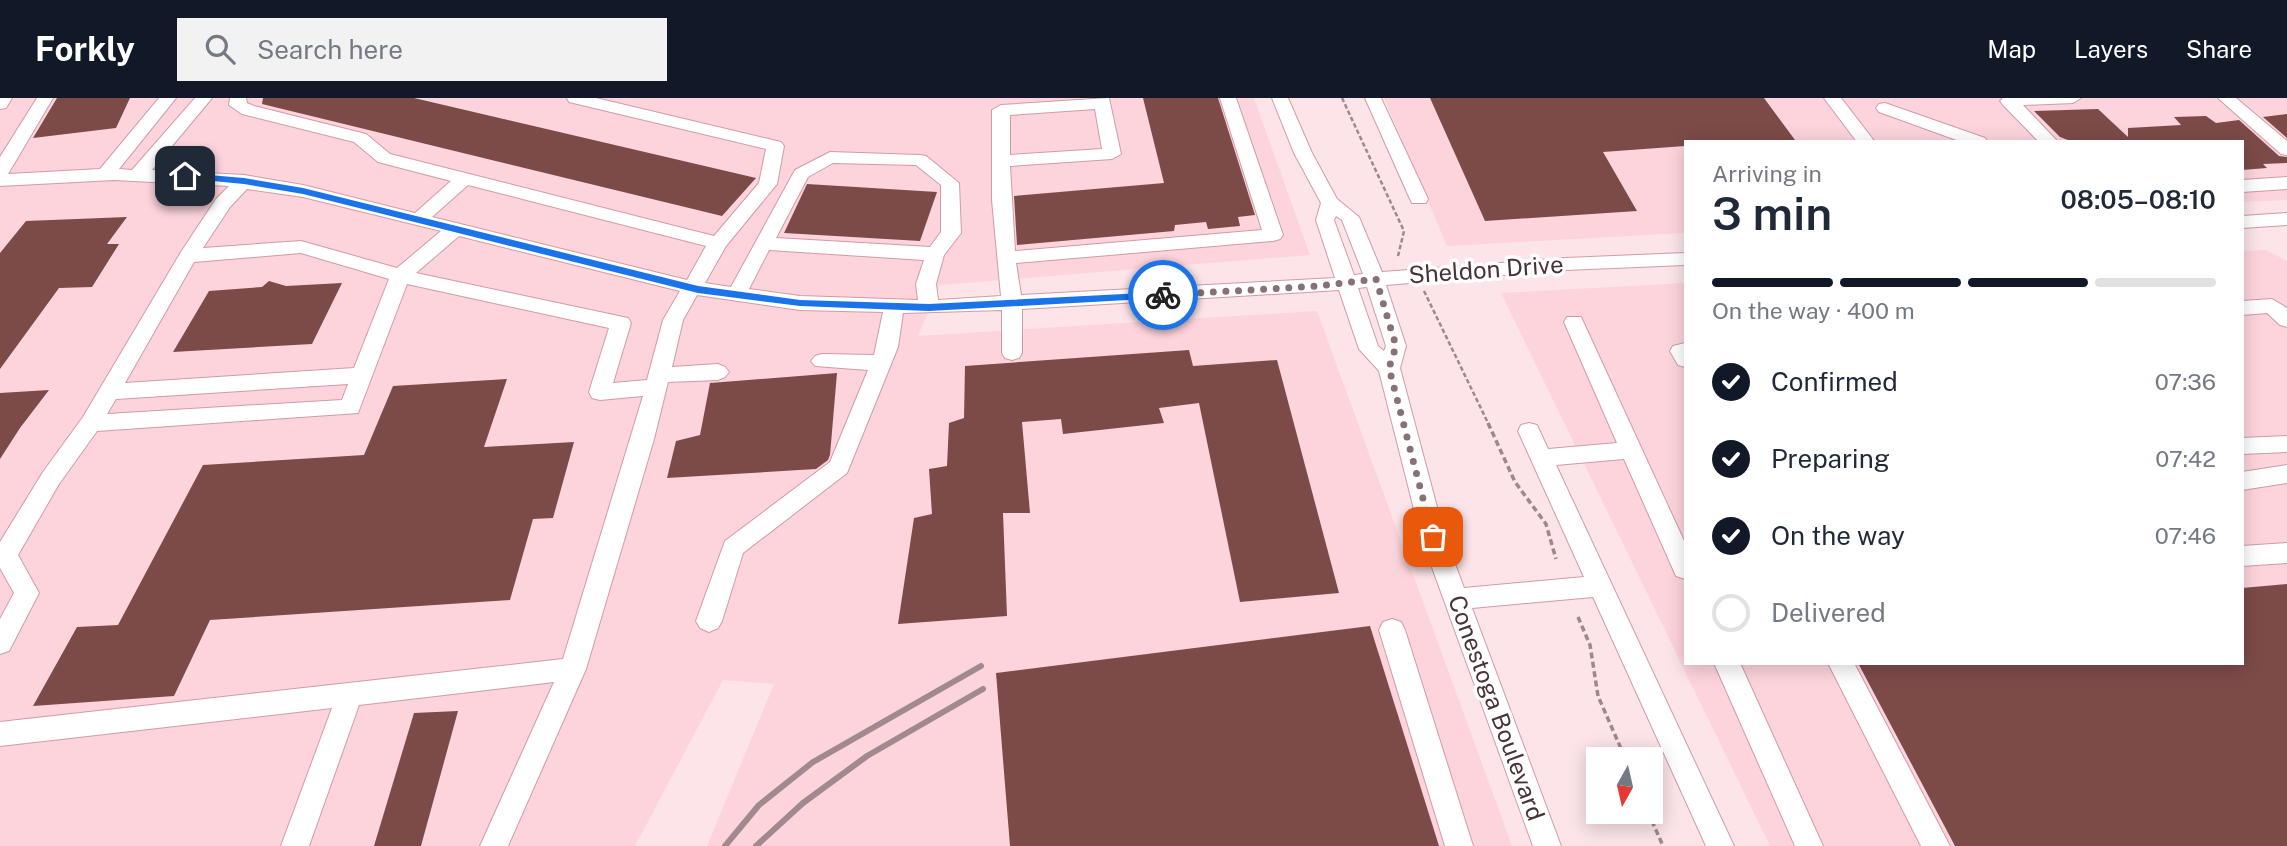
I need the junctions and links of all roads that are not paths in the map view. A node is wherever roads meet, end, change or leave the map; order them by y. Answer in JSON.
{"nodes":[{"id":1,"x":4,"y":98,"type":"edge"},
{"id":2,"x":45,"y":98,"type":"edge"},
{"id":3,"x":168,"y":98,"type":"edge"},
{"id":4,"x":204,"y":98,"type":"edge"},
{"id":5,"x":238,"y":98,"type":"edge"},
{"id":6,"x":575,"y":98,"type":"edge"},
{"id":7,"x":1228,"y":98,"type":"edge"},
{"id":8,"x":1279,"y":98,"type":"edge"},
{"id":9,"x":1373,"y":98,"type":"edge"},
{"id":10,"x":1832,"y":98,"type":"edge"},
{"id":11,"x":2073,"y":98,"type":"edge"},
{"id":12,"x":2226,"y":98,"type":"edge"},
{"id":13,"x":2250,"y":98,"type":"edge"},
{"id":14,"x":1102,"y":101,"type":"edge"},
{"id":15,"x":0,"y":104,"type":"edge"},
{"id":16,"x":1885,"y":108,"type":"dead end"},
{"id":17,"x":2287,"y":130,"type":"edge"},
{"id":18,"x":1864,"y":140,"type":"edge"},
{"id":19,"x":1973,"y":140,"type":"edge"},
{"id":20,"x":2047,"y":140,"type":"edge"},
{"id":21,"x":2287,"y":150,"type":"edge"},
{"id":22,"x":1001,"y":161,"type":"junction"},
{"id":23,"x":0,"y":172,"type":"edge"},
{"id":24,"x":139,"y":173,"type":"junction"},
{"id":25,"x":106,"y":174,"type":"junction"},
{"id":26,"x":464,"y":179,"type":"junction"},
{"id":27,"x":0,"y":180,"type":"edge"},
{"id":28,"x":244,"y":181,"type":"junction"},
{"id":29,"x":2287,"y":183,"type":"edge"},
{"id":30,"x":2244,"y":186,"type":"edge"},
{"id":31,"x":1419,"y":200,"type":"dead end"},
{"id":32,"x":2244,"y":203,"type":"edge"},
{"id":33,"x":1330,"y":204,"type":"junction"},
{"id":34,"x":2287,"y":219,"type":"edge"},
{"id":35,"x":418,"y":220,"type":"junction"},
{"id":36,"x":2263,"y":220,"type":"junction"},
{"id":37,"x":2244,"y":222,"type":"edge"},
{"id":38,"x":455,"y":229,"type":"junction"},
{"id":39,"x":718,"y":243,"type":"junction"},
{"id":40,"x":763,"y":243,"type":"junction"},
{"id":41,"x":934,"y":254,"type":"junction"},
{"id":42,"x":188,"y":256,"type":"junction"},
{"id":43,"x":1006,"y":258,"type":"junction"},
{"id":44,"x":1684,"y":260,"type":"edge"},
{"id":45,"x":400,"y":276,"type":"junction"},
{"id":46,"x":1376,"y":279,"type":"junction"},
{"id":47,"x":1347,"y":283,"type":"junction"},
{"id":48,"x":693,"y":288,"type":"junction"},
{"id":49,"x":737,"y":294,"type":"junction"},
{"id":50,"x":1012,"y":303,"type":"junction"},
{"id":51,"x":894,"y":306,"type":"junction"},
{"id":52,"x":929,"y":307,"type":"junction"},
{"id":53,"x":2244,"y":308,"type":"edge"},
{"id":54,"x":2287,"y":320,"type":"edge"},
{"id":55,"x":1574,"y":322,"type":"dead end"},
{"id":56,"x":1012,"y":353,"type":"dead end"},
{"id":57,"x":822,"y":360,"type":"dead end"},
{"id":58,"x":881,"y":363,"type":"junction"},
{"id":59,"x":1389,"y":368,"type":"junction"},
{"id":60,"x":718,"y":372,"type":"dead end"},
{"id":61,"x":362,"y":375,"type":"junction"},
{"id":62,"x":658,"y":381,"type":"junction"},
{"id":63,"x":110,"y":392,"type":"junction"},
{"id":64,"x":91,"y":423,"type":"junction"},
{"id":65,"x":1529,"y":431,"type":"dead end"},
{"id":66,"x":2287,"y":444,"type":"edge"},
{"id":67,"x":2244,"y":446,"type":"edge"},
{"id":68,"x":1632,"y":450,"type":"junction"},
{"id":69,"x":1542,"y":458,"type":"junction"},
{"id":70,"x":2287,"y":474,"type":"edge"},
{"id":71,"x":2244,"y":481,"type":"edge"},
{"id":72,"x":2287,"y":554,"type":"edge"},
{"id":73,"x":2244,"y":556,"type":"edge"},
{"id":74,"x":1684,"y":567,"type":"edge"},
{"id":75,"x":1601,"y":586,"type":"junction"},
{"id":76,"x":1456,"y":599,"type":"junction"},
{"id":77,"x":709,"y":621,"type":"dead end"},
{"id":78,"x":1392,"y":630,"type":"dead end"},
{"id":79,"x":0,"y":643,"type":"edge"},
{"id":80,"x":1728,"y":665,"type":"edge"},
{"id":81,"x":1842,"y":665,"type":"edge"},
{"id":82,"x":573,"y":669,"type":"junction"},
{"id":83,"x":351,"y":694,"type":"junction"},
{"id":84,"x":0,"y":734,"type":"edge"},
{"id":85,"x":295,"y":846,"type":"edge"},
{"id":86,"x":494,"y":846,"type":"edge"},
{"id":87,"x":1460,"y":846,"type":"edge"},
{"id":88,"x":1547,"y":846,"type":"edge"},
{"id":89,"x":1720,"y":846,"type":"edge"},
{"id":90,"x":1809,"y":846,"type":"edge"},
{"id":91,"x":1936,"y":846,"type":"edge"}],
"edges":[{"from":1,"to":15,"type":"lane"},
{"from":2,"to":23,"type":"street"},
{"from":3,"to":25,"type":"street"},
{"from":4,"to":24,"type":"street"},
{"from":5,"to":26,"type":"lane"},
{"from":6,"to":39,"type":"street"},
{"from":7,"to":43,"type":"lane"},
{"from":8,"to":33,"type":"street","name":"Conestoga Boulevard"},
{"from":9,"to":31,"type":"street"},
{"from":10,"to":18,"type":"street"},
{"from":11,"to":20,"type":"street"},
{"from":12,"to":21,"type":"street"},
{"from":13,"to":17,"type":"street"},
{"from":14,"to":22,"type":"street"},
{"from":14,"to":22,"type":"street"},
{"from":16,"to":19,"type":"street"},
{"from":22,"to":43,"type":"street"},
{"from":24,"to":25,"type":"street","name":"Sheldon Drive"},
{"from":24,"to":28,"type":"street","name":"Sheldon Drive"},
{"from":25,"to":27,"type":"street","name":"Sheldon Drive"},
{"from":26,"to":35,"type":"street"},
{"from":26,"to":39,"type":"lane"},
{"from":28,"to":35,"type":"street","name":"Sheldon Drive"},
{"from":28,"to":42,"type":"street"},
{"from":29,"to":30,"type":"street"},
{"from":32,"to":36,"type":"street"},
{"from":33,"to":46,"type":"street","name":"Conestoga Boulevard"},
{"from":33,"to":47,"type":"street","name":"Conestoga Boulevard"},
{"from":34,"to":36,"type":"street"},
{"from":35,"to":38,"type":"street","name":"Sheldon Drive"},
{"from":36,"to":37,"type":"street"},
{"from":38,"to":45,"type":"street"},
{"from":38,"to":48,"type":"street","name":"Sheldon Drive"},
{"from":39,"to":48,"type":"lane"},
{"from":40,"to":41,"type":"street"},
{"from":40,"to":41,"type":"street"},
{"from":40,"to":49,"type":"street"},
{"from":41,"to":52,"type":"street"},
{"from":42,"to":45,"type":"street"},
{"from":42,"to":63,"type":"street"},
{"from":43,"to":50,"type":"lane"},
{"from":44,"to":46,"type":"street","name":"Sheldon Drive"},
{"from":45,"to":61,"type":"street"},
{"from":45,"to":62,"type":"street"},
{"from":46,"to":47,"type":"street","name":"Sheldon Drive"},
{"from":46,"to":59,"type":"street","name":"Conestoga Boulevard"},
{"from":47,"to":50,"type":"street","name":"Sheldon Drive"},
{"from":47,"to":59,"type":"street","name":"Conestoga Boulevard"},
{"from":48,"to":49,"type":"street","name":"Sheldon Drive"},
{"from":48,"to":62,"type":"street"},
{"from":49,"to":51,"type":"street","name":"Sheldon Drive"},
{"from":50,"to":52,"type":"street","name":"Sheldon Drive"},
{"from":50,"to":56,"type":"street"},
{"from":51,"to":52,"type":"street","name":"Sheldon Drive"},
{"from":51,"to":58,"type":"street"},
{"from":53,"to":54,"type":"street"},
{"from":55,"to":68,"type":"street"},
{"from":57,"to":58,"type":"street"},
{"from":58,"to":77,"type":"street"},
{"from":59,"to":76,"type":"street","name":"Conestoga Boulevard"},
{"from":60,"to":62,"type":"street"},
{"from":61,"to":63,"type":"street"},
{"from":61,"to":64,"type":"street"},
{"from":62,"to":82,"type":"street"},
{"from":63,"to":64,"type":"street"},
{"from":64,"to":79,"type":"street"},
{"from":65,"to":69,"type":"street"},
{"from":66,"to":67,"type":"street"},
{"from":68,"to":69,"type":"street"},
{"from":68,"to":74,"type":"street"},
{"from":69,"to":75,"type":"street"},
{"from":70,"to":71,"type":"street"},
{"from":72,"to":73,"type":"street"},
{"from":75,"to":76,"type":"street"},
{"from":75,"to":89,"type":"street"},
{"from":76,"to":88,"type":"street","name":"Conestoga Boulevard"},
{"from":78,"to":87,"type":"street"},
{"from":80,"to":90,"type":"street"},
{"from":81,"to":91,"type":"street"},
{"from":82,"to":83,"type":"street"},
{"from":82,"to":86,"type":"street"},
{"from":83,"to":84,"type":"street"},
{"from":83,"to":85,"type":"street"}]}
